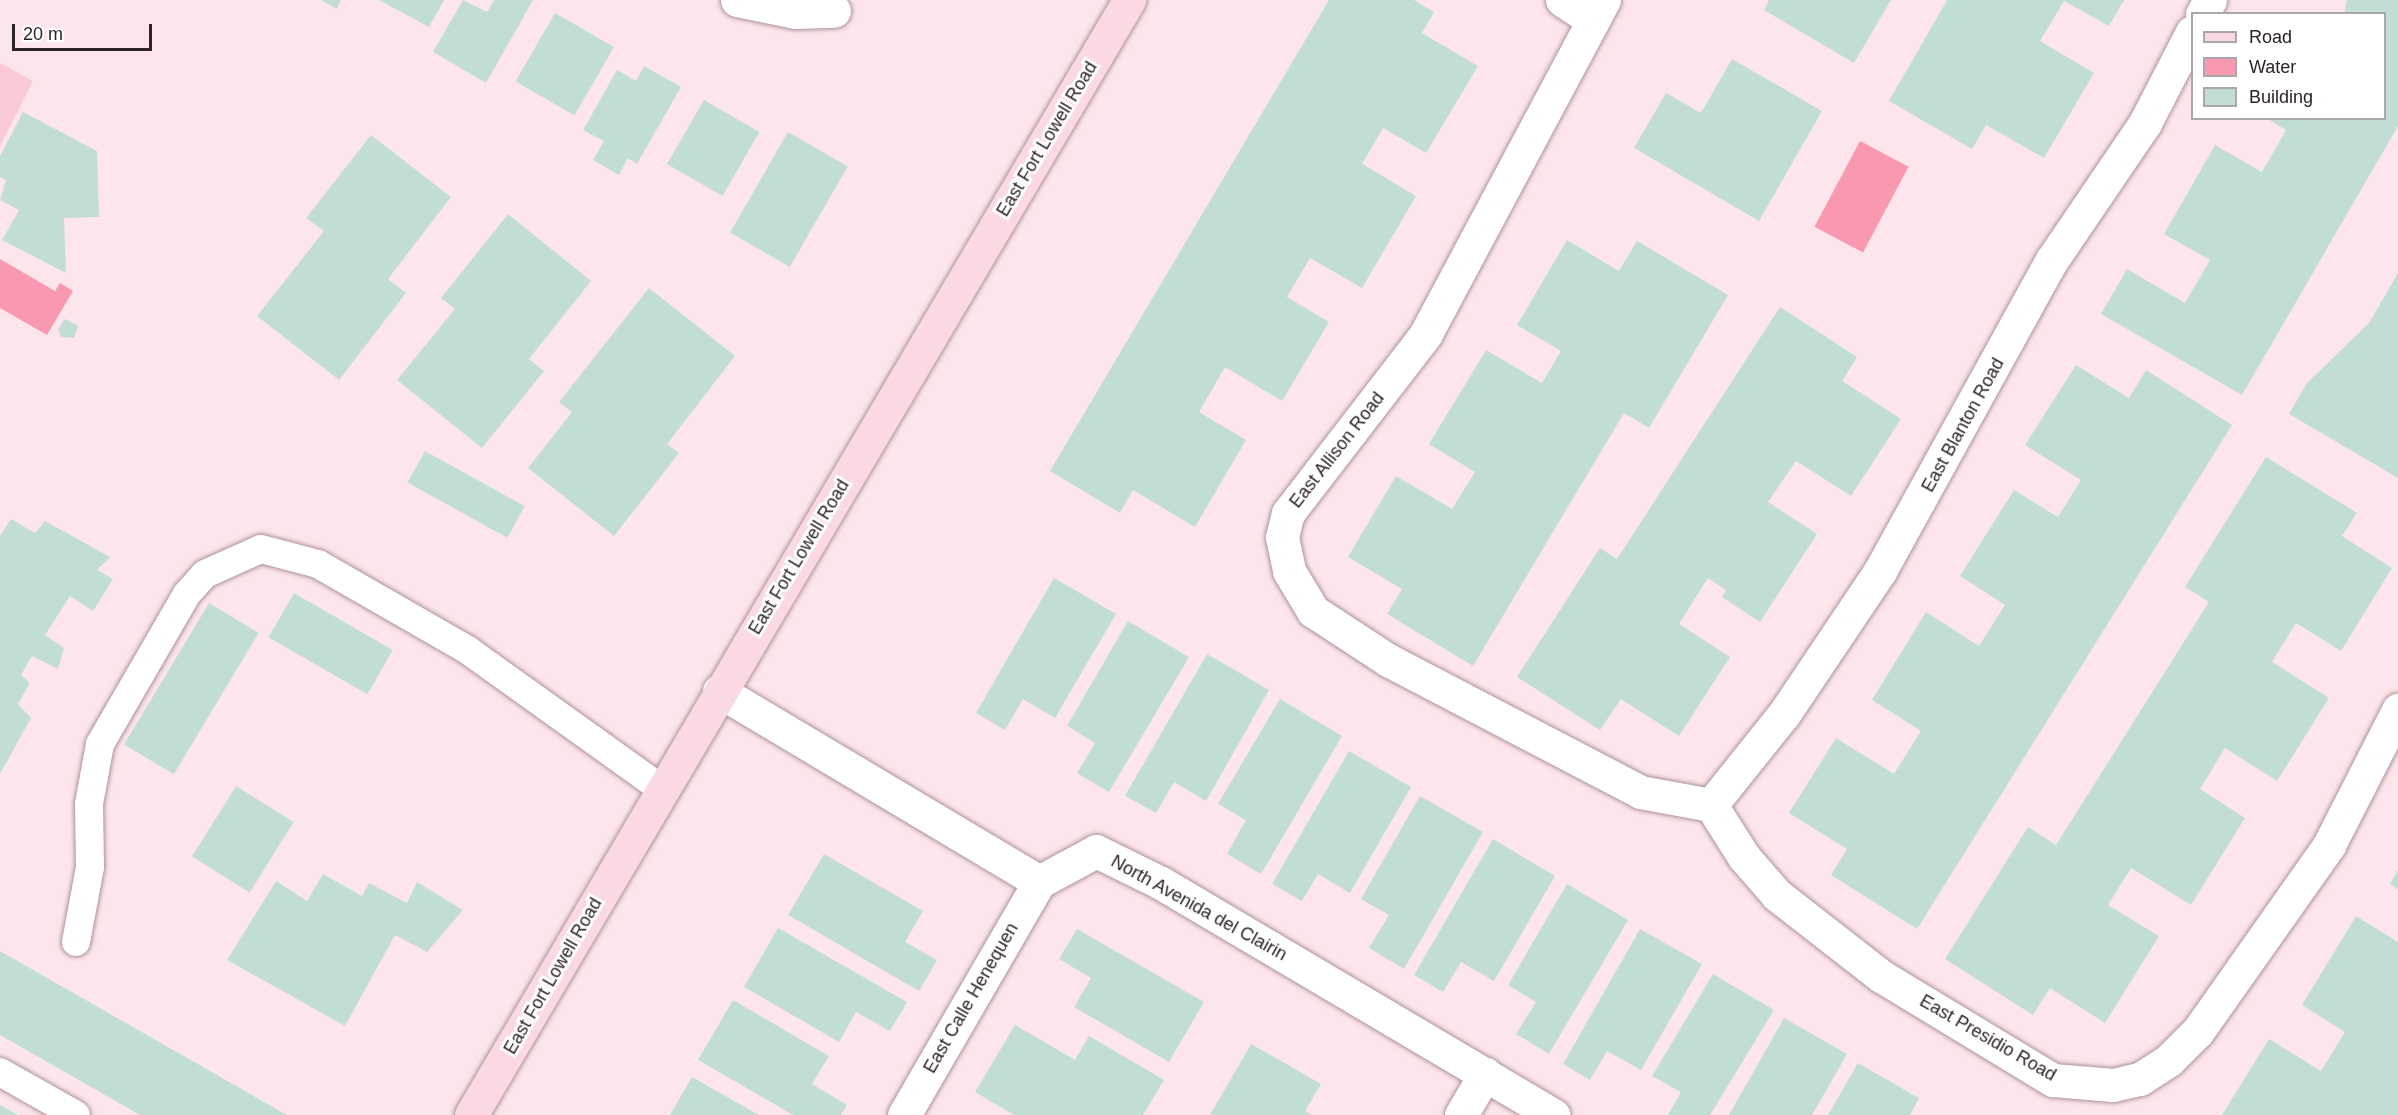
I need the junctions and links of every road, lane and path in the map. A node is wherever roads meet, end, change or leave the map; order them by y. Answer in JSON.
{"nodes":[{"id":1,"x":737,"y":0,"type":"edge"},
{"id":2,"x":1130,"y":0,"type":"edge"},
{"id":3,"x":1562,"y":0,"type":"edge"},
{"id":4,"x":1599,"y":10,"type":"edge"},
{"id":5,"x":834,"y":11,"type":"dead end"},
{"id":6,"x":2191,"y":36,"type":"edge"},
{"id":7,"x":720,"y":691,"type":"junction"},
{"id":8,"x":2398,"y":710,"type":"edge"},
{"id":9,"x":662,"y":789,"type":"junction"},
{"id":10,"x":1711,"y":805,"type":"junction"},
{"id":11,"x":1039,"y":882,"type":"junction"},
{"id":12,"x":76,"y":942,"type":"dead end"},
{"id":13,"x":0,"y":1072,"type":"edge"},
{"id":14,"x":1485,"y":1074,"type":"junction"},
{"id":15,"x":76,"y":1115,"type":"edge"},
{"id":16,"x":471,"y":1115,"type":"edge"},
{"id":17,"x":904,"y":1115,"type":"edge"},
{"id":18,"x":1461,"y":1115,"type":"edge"},
{"id":19,"x":1554,"y":1115,"type":"edge"}],
"edges":[{"from":1,"to":5,"type":"street"},
{"from":2,"to":7,"type":"main road","name":"East Fort Lowell Road"},
{"from":3,"to":4,"type":"street"},
{"from":4,"to":10,"type":"street","name":"East Allison Road"},
{"from":6,"to":10,"type":"street","name":"East Blanton Road"},
{"from":7,"to":9,"type":"main road","name":"East Fort Lowell Road"},
{"from":7,"to":11,"type":"street"},
{"from":8,"to":10,"type":"street","name":"East Presidio Road"},
{"from":9,"to":12,"type":"lane"},
{"from":9,"to":16,"type":"main road","name":"East Fort Lowell Road"},
{"from":11,"to":14,"type":"street","name":"North Avenida del Clairin"},
{"from":11,"to":17,"type":"street","name":"East Calle Henequen"},
{"from":13,"to":15,"type":"lane"},
{"from":14,"to":18,"type":"street"},
{"from":14,"to":19,"type":"street","name":"North Avenida del Clairin"}]}
